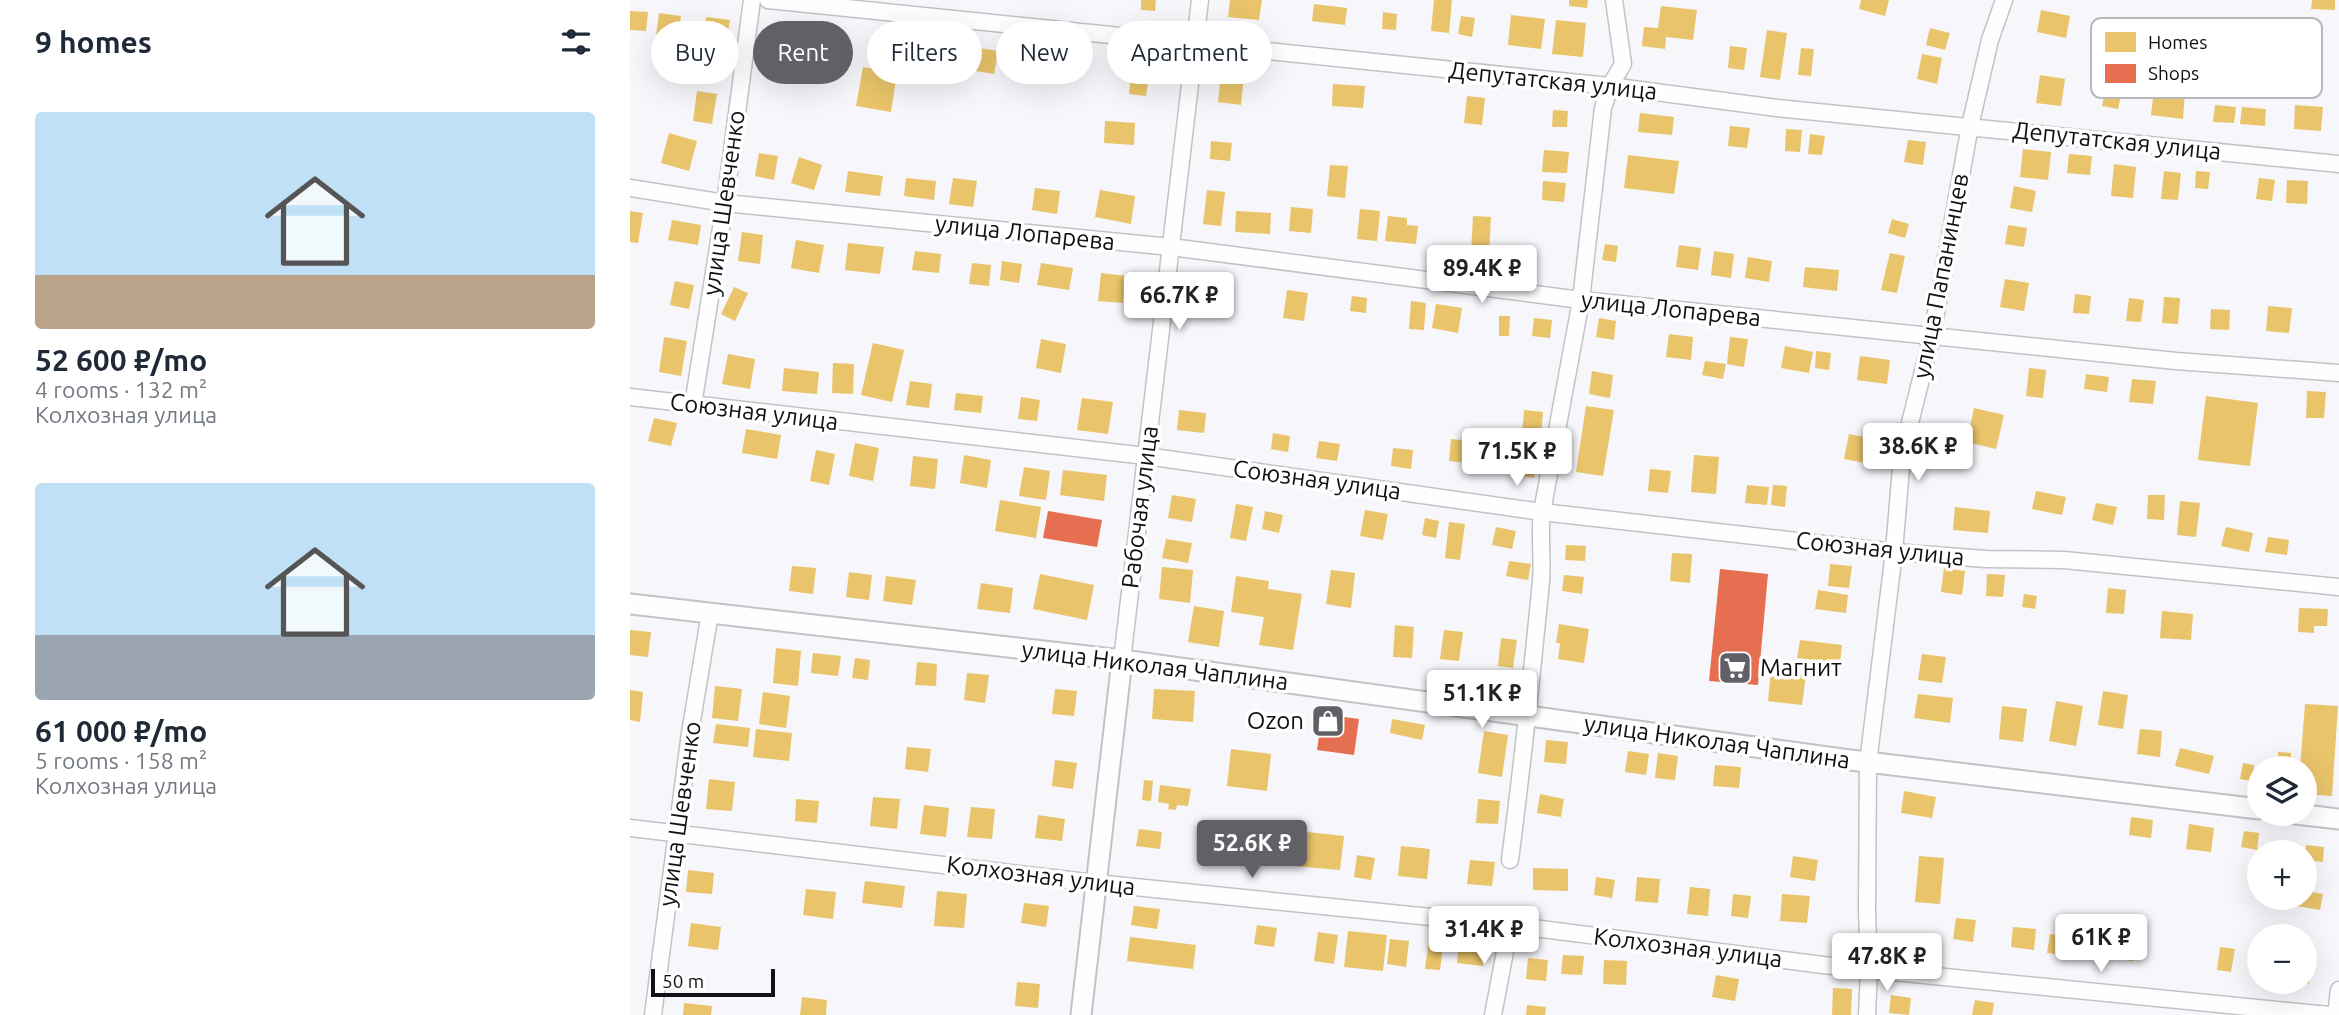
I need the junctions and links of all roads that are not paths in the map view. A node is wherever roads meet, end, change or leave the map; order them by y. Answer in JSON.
{"nodes":[{"id":1,"x":752,"y":0,"type":"edge"},
{"id":2,"x":768,"y":0,"type":"edge"},
{"id":3,"x":1200,"y":0,"type":"edge"},
{"id":4,"x":1614,"y":0,"type":"edge"},
{"id":5,"x":2004,"y":0,"type":"edge"},
{"id":6,"x":1198,"y":21,"type":"edge"},
{"id":7,"x":1107,"y":36,"type":"edge"},
{"id":8,"x":1272,"y":53,"type":"edge"},
{"id":9,"x":1190,"y":84,"type":"edge"},
{"id":10,"x":1610,"y":86,"type":"junction"},
{"id":11,"x":1970,"y":126,"type":"junction"},
{"id":12,"x":2339,"y":164,"type":"edge"},
{"id":13,"x":630,"y":188,"type":"edge"},
{"id":14,"x":725,"y":204,"type":"junction"},
{"id":15,"x":1171,"y":247,"type":"junction"},
{"id":16,"x":1581,"y":300,"type":"junction"},
{"id":17,"x":1932,"y":335,"type":"junction"},
{"id":18,"x":2339,"y":373,"type":"edge"},
{"id":19,"x":630,"y":397,"type":"edge"},
{"id":20,"x":693,"y":405,"type":"junction"},
{"id":21,"x":1146,"y":456,"type":"junction"},
{"id":22,"x":1542,"y":512,"type":"junction"},
{"id":23,"x":1894,"y":552,"type":"junction"},
{"id":24,"x":2339,"y":587,"type":"edge"},
{"id":25,"x":630,"y":596,"type":"edge"},
{"id":26,"x":630,"y":604,"type":"edge"},
{"id":27,"x":674,"y":609,"type":"junction"},
{"id":28,"x":710,"y":614,"type":"junction"},
{"id":29,"x":1122,"y":660,"type":"junction"},
{"id":30,"x":1528,"y":717,"type":"junction"},
{"id":31,"x":1868,"y":763,"type":"junction"},
{"id":32,"x":2247,"y":808,"type":"edge"},
{"id":33,"x":2317,"y":816,"type":"edge"},
{"id":34,"x":2339,"y":819,"type":"edge"},
{"id":35,"x":630,"y":828,"type":"edge"},
{"id":36,"x":677,"y":833,"type":"junction"},
{"id":37,"x":1510,"y":860,"type":"dead end"},
{"id":38,"x":1095,"y":883,"type":"junction"},
{"id":39,"x":1510,"y":925,"type":"junction"},
{"id":40,"x":1870,"y":970,"type":"junction"},
{"id":41,"x":2339,"y":990,"type":"edge"},
{"id":42,"x":653,"y":1015,"type":"edge"},
{"id":43,"x":1081,"y":1015,"type":"edge"},
{"id":44,"x":1493,"y":1015,"type":"edge"},
{"id":45,"x":1867,"y":1015,"type":"edge"},
{"id":46,"x":2329,"y":1015,"type":"edge"},
{"id":47,"x":2336,"y":1015,"type":"edge"}],
"edges":[{"from":1,"to":14,"type":"street","name":"улица Шевченко"},
{"from":2,"to":7,"type":"street","name":"Депутатская улица"},
{"from":3,"to":6,"type":"street","name":"Рабочая улица"},
{"from":4,"to":10,"type":"street"},
{"from":5,"to":11,"type":"street","name":"улица Папанинцев"},
{"from":8,"to":10,"type":"street","name":"Депутатская улица"},
{"from":9,"to":15,"type":"street","name":"Рабочая улица"},
{"from":10,"to":11,"type":"street","name":"Депутатская улица"},
{"from":10,"to":16,"type":"street"},
{"from":11,"to":12,"type":"street","name":"Депутатская улица"},
{"from":11,"to":17,"type":"street","name":"улица Папанинцев"},
{"from":13,"to":14,"type":"street","name":"улица Лопарева"},
{"from":14,"to":15,"type":"street","name":"улица Лопарева"},
{"from":14,"to":20,"type":"street","name":"улица Шевченко"},
{"from":15,"to":16,"type":"street","name":"улица Лопарева"},
{"from":15,"to":21,"type":"street","name":"Рабочая улица"},
{"from":16,"to":17,"type":"street","name":"улица Лопарева"},
{"from":16,"to":22,"type":"street"},
{"from":17,"to":18,"type":"street","name":"улица Лопарева"},
{"from":17,"to":23,"type":"street","name":"улица Папанинцев"},
{"from":19,"to":20,"type":"street","name":"Союзная улица"},
{"from":20,"to":21,"type":"street","name":"Союзная улица"},
{"from":21,"to":22,"type":"street","name":"Союзная улица"},
{"from":21,"to":29,"type":"street","name":"Рабочая улица"},
{"from":22,"to":23,"type":"street","name":"Союзная улица"},
{"from":22,"to":30,"type":"street"},
{"from":23,"to":24,"type":"street","name":"Союзная улица"},
{"from":23,"to":31,"type":"street","name":"улица Папанинцев"},
{"from":25,"to":27,"type":"street"},
{"from":26,"to":27,"type":"street"},
{"from":27,"to":28,"type":"street","name":"улица Николая Чаплина"},
{"from":28,"to":29,"type":"street","name":"улица Николая Чаплина"},
{"from":28,"to":36,"type":"street","name":"улица Шевченко"},
{"from":29,"to":30,"type":"street","name":"улица Николая Чаплина"},
{"from":29,"to":38,"type":"street","name":"Рабочая улица"},
{"from":30,"to":31,"type":"street","name":"улица Николая Чаплина"},
{"from":30,"to":37,"type":"street"},
{"from":31,"to":32,"type":"street","name":"улица Николая Чаплина"},
{"from":31,"to":40,"type":"street","name":"улица Папанинцев"},
{"from":33,"to":34,"type":"street"},
{"from":35,"to":36,"type":"street","name":"Колхозная улица"},
{"from":36,"to":38,"type":"street","name":"Колхозная улица"},
{"from":36,"to":42,"type":"street","name":"улица Шевченко"},
{"from":38,"to":39,"type":"street","name":"Колхозная улица"},
{"from":38,"to":43,"type":"street","name":"Рабочая улица"},
{"from":39,"to":40,"type":"street","name":"Колхозная улица"},
{"from":39,"to":44,"type":"street"},
{"from":40,"to":45,"type":"street","name":"улица Папанинцев"},
{"from":40,"to":46,"type":"street","name":"Колхозная улица"},
{"from":41,"to":47,"type":"street"}]}
